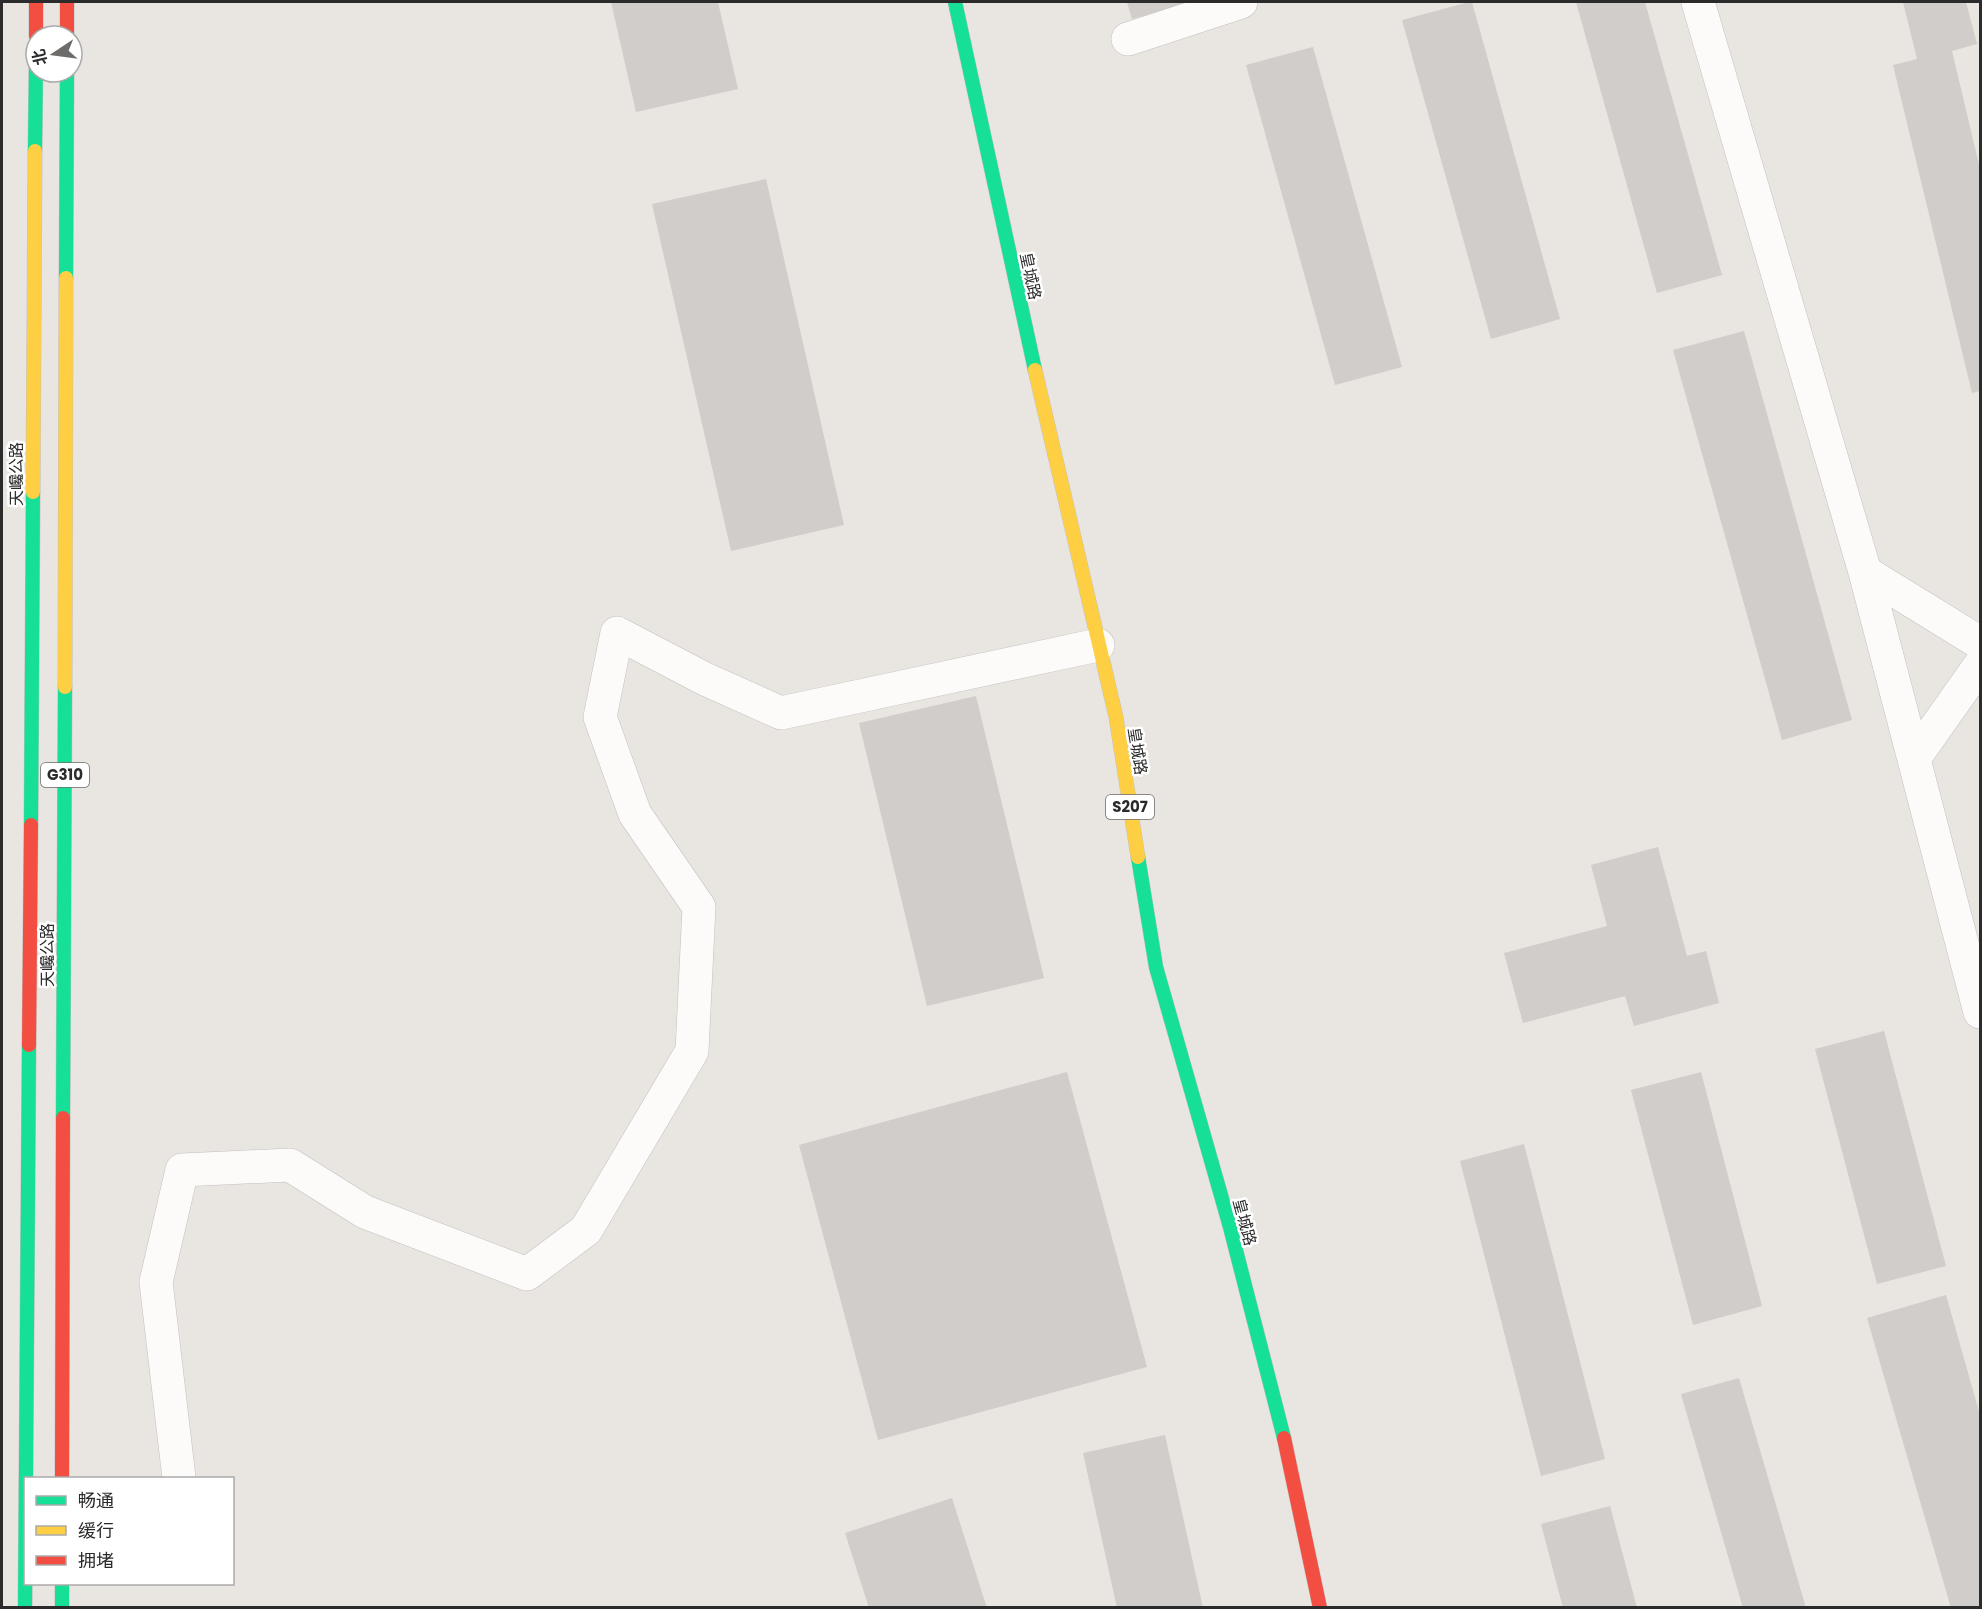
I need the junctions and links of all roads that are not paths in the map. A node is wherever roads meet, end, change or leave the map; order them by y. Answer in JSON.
{"nodes":[{"id":1,"x":36,"y":2,"type":"edge"},
{"id":2,"x":67,"y":2,"type":"edge"},
{"id":3,"x":955,"y":2,"type":"edge"},
{"id":4,"x":1241,"y":2,"type":"edge"},
{"id":5,"x":1698,"y":2,"type":"edge"},
{"id":6,"x":36,"y":24,"type":"edge"},
{"id":7,"x":67,"y":24,"type":"edge"},
{"id":8,"x":1128,"y":39,"type":"dead end"},
{"id":9,"x":36,"y":84,"type":"edge"},
{"id":10,"x":67,"y":84,"type":"edge"},
{"id":11,"x":1865,"y":572,"type":"junction"},
{"id":12,"x":1980,"y":643,"type":"edge"},
{"id":13,"x":1098,"y":645,"type":"junction"},
{"id":14,"x":1980,"y":665,"type":"edge"},
{"id":15,"x":1915,"y":757,"type":"junction"},
{"id":16,"x":1980,"y":1012,"type":"edge"},
{"id":17,"x":27,"y":1477,"type":"edge"},
{"id":18,"x":62,"y":1477,"type":"edge"},
{"id":19,"x":179,"y":1477,"type":"edge"},
{"id":20,"x":26,"y":1585,"type":"edge"},
{"id":21,"x":62,"y":1585,"type":"edge"},
{"id":22,"x":26,"y":1608,"type":"edge"},
{"id":23,"x":62,"y":1608,"type":"edge"},
{"id":24,"x":1320,"y":1608,"type":"edge"}],
"edges":[{"from":1,"to":6,"type":"main road"},
{"from":2,"to":7,"type":"main road"},
{"from":3,"to":13,"type":"main road","name":"皇城路","number":"S207"},
{"from":4,"to":8,"type":"street"},
{"from":5,"to":11,"type":"street"},
{"from":9,"to":17,"type":"main road","name":"天巉公路","number":"G310"},
{"from":10,"to":18,"type":"main road","name":"天巉公路","number":"G310"},
{"from":11,"to":12,"type":"street"},
{"from":11,"to":15,"type":"street"},
{"from":13,"to":19,"type":"street"},
{"from":13,"to":24,"type":"main road","name":"皇城路","number":"S207"},
{"from":14,"to":15,"type":"street"},
{"from":15,"to":16,"type":"street"},
{"from":20,"to":22,"type":"main road","name":"天巉公路","number":"G310"},
{"from":21,"to":23,"type":"main road"}]}
